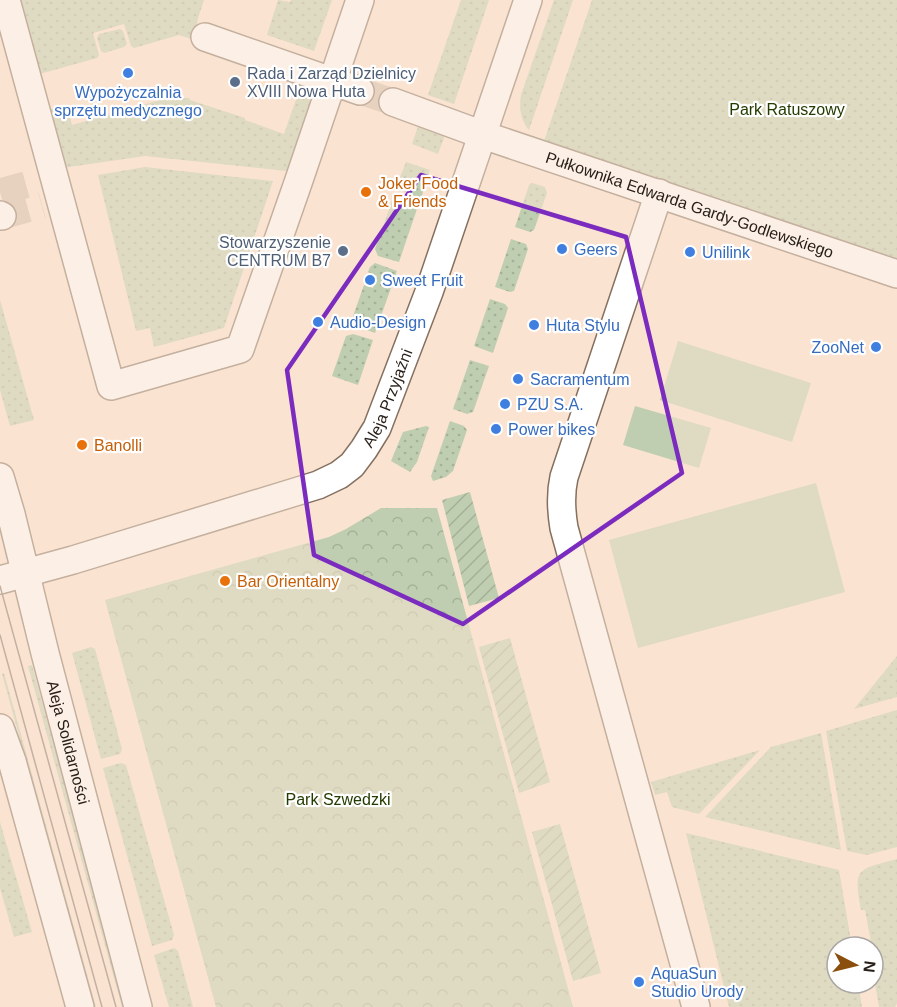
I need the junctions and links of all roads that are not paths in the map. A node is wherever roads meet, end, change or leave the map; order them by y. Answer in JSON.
{"nodes":[{"id":1,"x":6,"y":0,"type":"edge"},
{"id":2,"x":360,"y":0,"type":"edge"},
{"id":3,"x":528,"y":0,"type":"edge"},
{"id":4,"x":205,"y":37,"type":"dead end"},
{"id":5,"x":332,"y":81,"type":"junction"},
{"id":6,"x":360,"y":91,"type":"tunnel mouth"},
{"id":7,"x":393,"y":102,"type":"tunnel mouth"},
{"id":8,"x":483,"y":135,"type":"junction"},
{"id":9,"x":658,"y":193,"type":"junction"},
{"id":10,"x":897,"y":274,"type":"edge"},
{"id":11,"x":0,"y":477,"type":"edge"},
{"id":12,"x":12,"y":577,"type":"edge"},
{"id":13,"x":0,"y":728,"type":"edge"},
{"id":14,"x":80,"y":1007,"type":"edge"},
{"id":15,"x":138,"y":1007,"type":"edge"},
{"id":16,"x":696,"y":1007,"type":"edge"}],
"edges":[{"from":1,"to":5,"type":"street"},
{"from":2,"to":5,"type":"street"},
{"from":3,"to":8,"type":"street","name":"Aleja Przyjaźni"},
{"from":4,"to":5,"type":"street"},
{"from":5,"to":6,"type":"street"},
{"from":7,"to":8,"type":"street","name":"Pułkownika Edwarda Gardy-Godlewskiego"},
{"from":8,"to":9,"type":"street","name":"Pułkownika Edwarda Gardy-Godlewskiego"},
{"from":8,"to":12,"type":"street","name":"Aleja Przyjaźni"},
{"from":9,"to":10,"type":"street","name":"Pułkownika Edwarda Gardy-Godlewskiego"},
{"from":9,"to":16,"type":"street"},
{"from":11,"to":12,"type":"street","name":"Aleja Solidarności"},
{"from":12,"to":15,"type":"street","name":"Aleja Solidarności"},
{"from":13,"to":14,"type":"street"}]}
